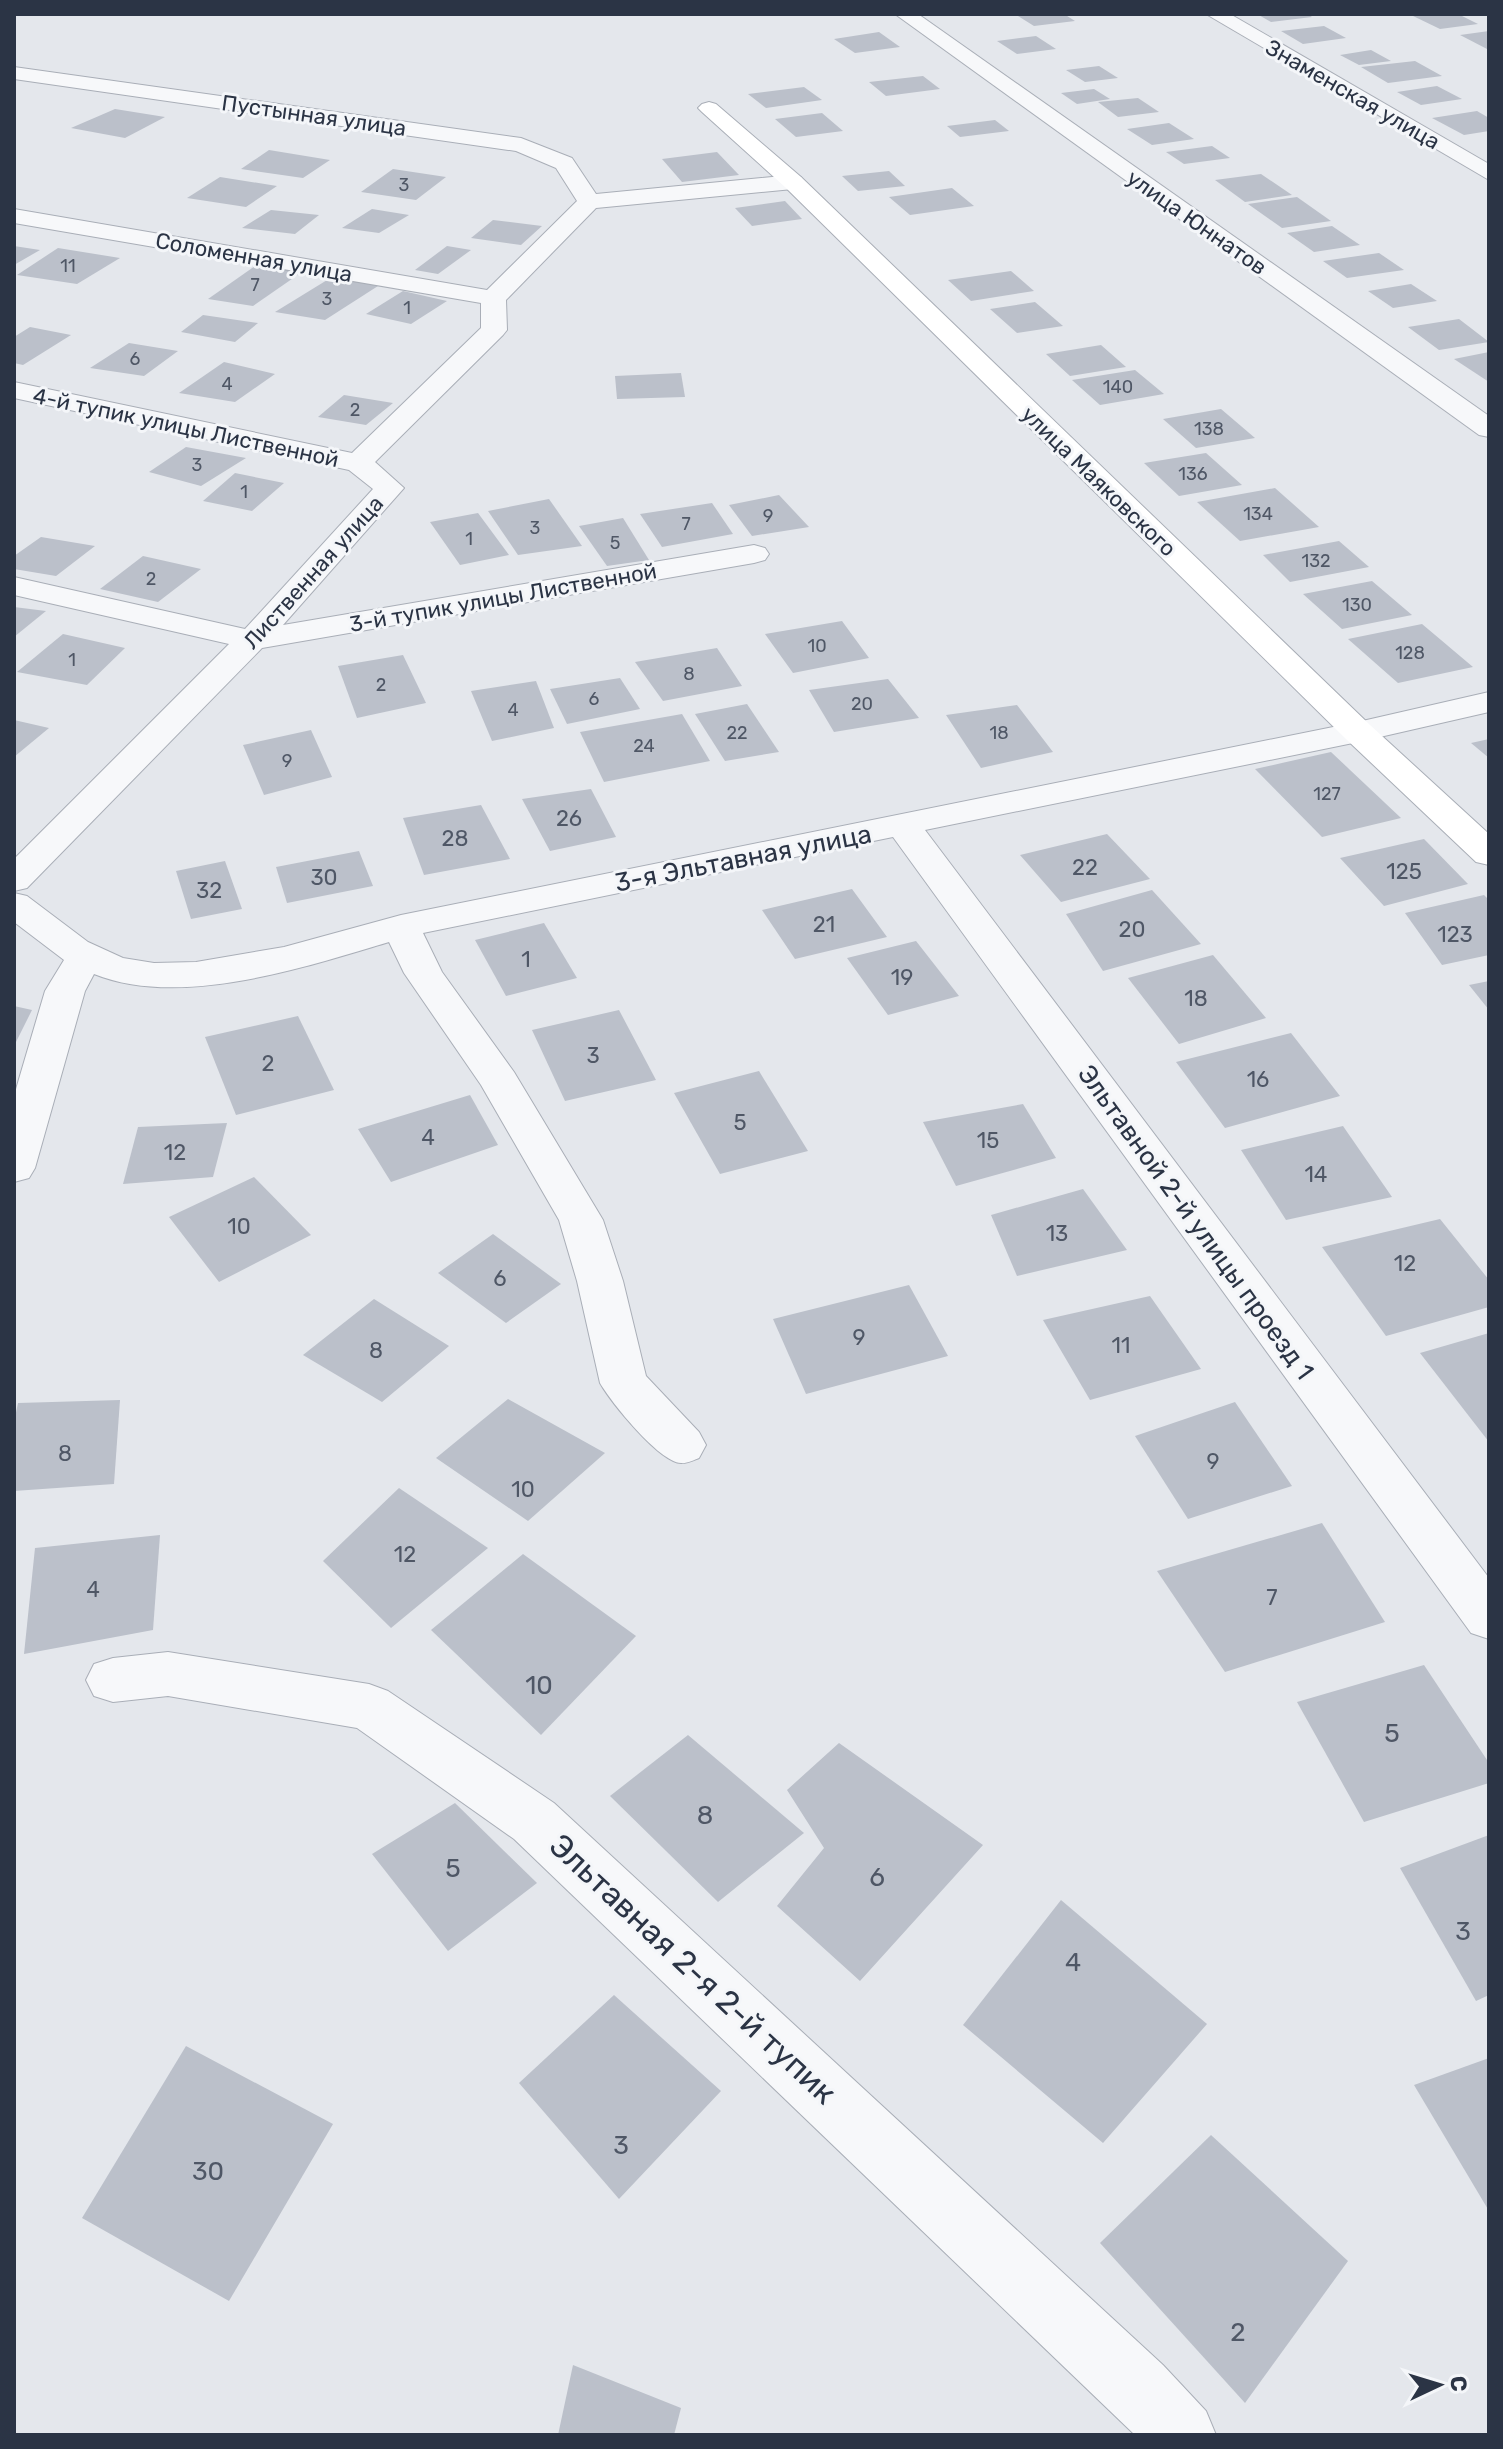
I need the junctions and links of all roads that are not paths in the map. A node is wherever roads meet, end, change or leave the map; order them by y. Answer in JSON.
{"nodes":[{"id":1,"x":905,"y":14,"type":"edge"},
{"id":2,"x":1216,"y":14,"type":"edge"},
{"id":3,"x":14,"y":73,"type":"edge"},
{"id":4,"x":709,"y":108,"type":"dead end"},
{"id":5,"x":1489,"y":173,"type":"edge"},
{"id":6,"x":793,"y":182,"type":"junction"},
{"id":7,"x":589,"y":202,"type":"junction"},
{"id":8,"x":14,"y":216,"type":"edge"},
{"id":9,"x":493,"y":298,"type":"junction"},
{"id":10,"x":14,"y":390,"type":"edge"},
{"id":11,"x":1489,"y":429,"type":"edge"},
{"id":12,"x":358,"y":463,"type":"junction"},
{"id":13,"x":754,"y":554,"type":"dead end"},
{"id":14,"x":14,"y":586,"type":"edge"},
{"id":15,"x":252,"y":640,"type":"junction"},
{"id":16,"x":1489,"y":702,"type":"edge"},
{"id":17,"x":1358,"y":732,"type":"junction"},
{"id":18,"x":903,"y":825,"type":"junction"},
{"id":19,"x":28,"y":845,"type":"edge"},
{"id":20,"x":1489,"y":854,"type":"edge"},
{"id":21,"x":14,"y":880,"type":"edge"},
{"id":22,"x":14,"y":904,"type":"edge"},
{"id":23,"x":401,"y":926,"type":"junction"},
{"id":24,"x":85,"y":957,"type":"junction"},
{"id":25,"x":14,"y":1168,"type":"edge"},
{"id":26,"x":682,"y":1445,"type":"dead end"},
{"id":27,"x":1489,"y":1618,"type":"edge"},
{"id":28,"x":113,"y":1680,"type":"dead end"},
{"id":29,"x":1182,"y":2435,"type":"edge"}],
"edges":[{"from":1,"to":11,"type":"street","name":"улица Юннатов"},
{"from":2,"to":5,"type":"street","name":"Знаменская улица"},
{"from":3,"to":7,"type":"street","name":"Пустынная улица"},
{"from":4,"to":6,"type":"street","name":"улица Маяковского"},
{"from":6,"to":7,"type":"street"},
{"from":6,"to":17,"type":"street","name":"улица Маяковского"},
{"from":7,"to":9,"type":"street"},
{"from":8,"to":9,"type":"street","name":"Соломенная улица"},
{"from":9,"to":12,"type":"street","name":"Лиственная улица"},
{"from":10,"to":12,"type":"street","name":"4-й тупик улицы Лиственной"},
{"from":12,"to":15,"type":"street","name":"Лиственная улица"},
{"from":13,"to":15,"type":"street","name":"3-й тупик улицы Лиственной"},
{"from":14,"to":15,"type":"street"},
{"from":15,"to":19,"type":"street","name":"Лиственная улица"},
{"from":16,"to":17,"type":"street","name":"3-я Эльтавная улица"},
{"from":17,"to":18,"type":"street","name":"3-я Эльтавная улица"},
{"from":17,"to":20,"type":"street","name":"улица Маяковского"},
{"from":18,"to":23,"type":"street","name":"3-я Эльтавная улица"},
{"from":18,"to":27,"type":"street","name":"Эльтавной 2-й улицы проезд 1"},
{"from":19,"to":21,"type":"street","name":"Лиственная улица"},
{"from":22,"to":24,"type":"street","name":"3-я Эльтавная улица"},
{"from":23,"to":24,"type":"street","name":"3-я Эльтавная улица"},
{"from":23,"to":26,"type":"street"},
{"from":24,"to":25,"type":"street"},
{"from":28,"to":29,"type":"street","name":"Эльтавная 2-я 2-й тупик"}]}
